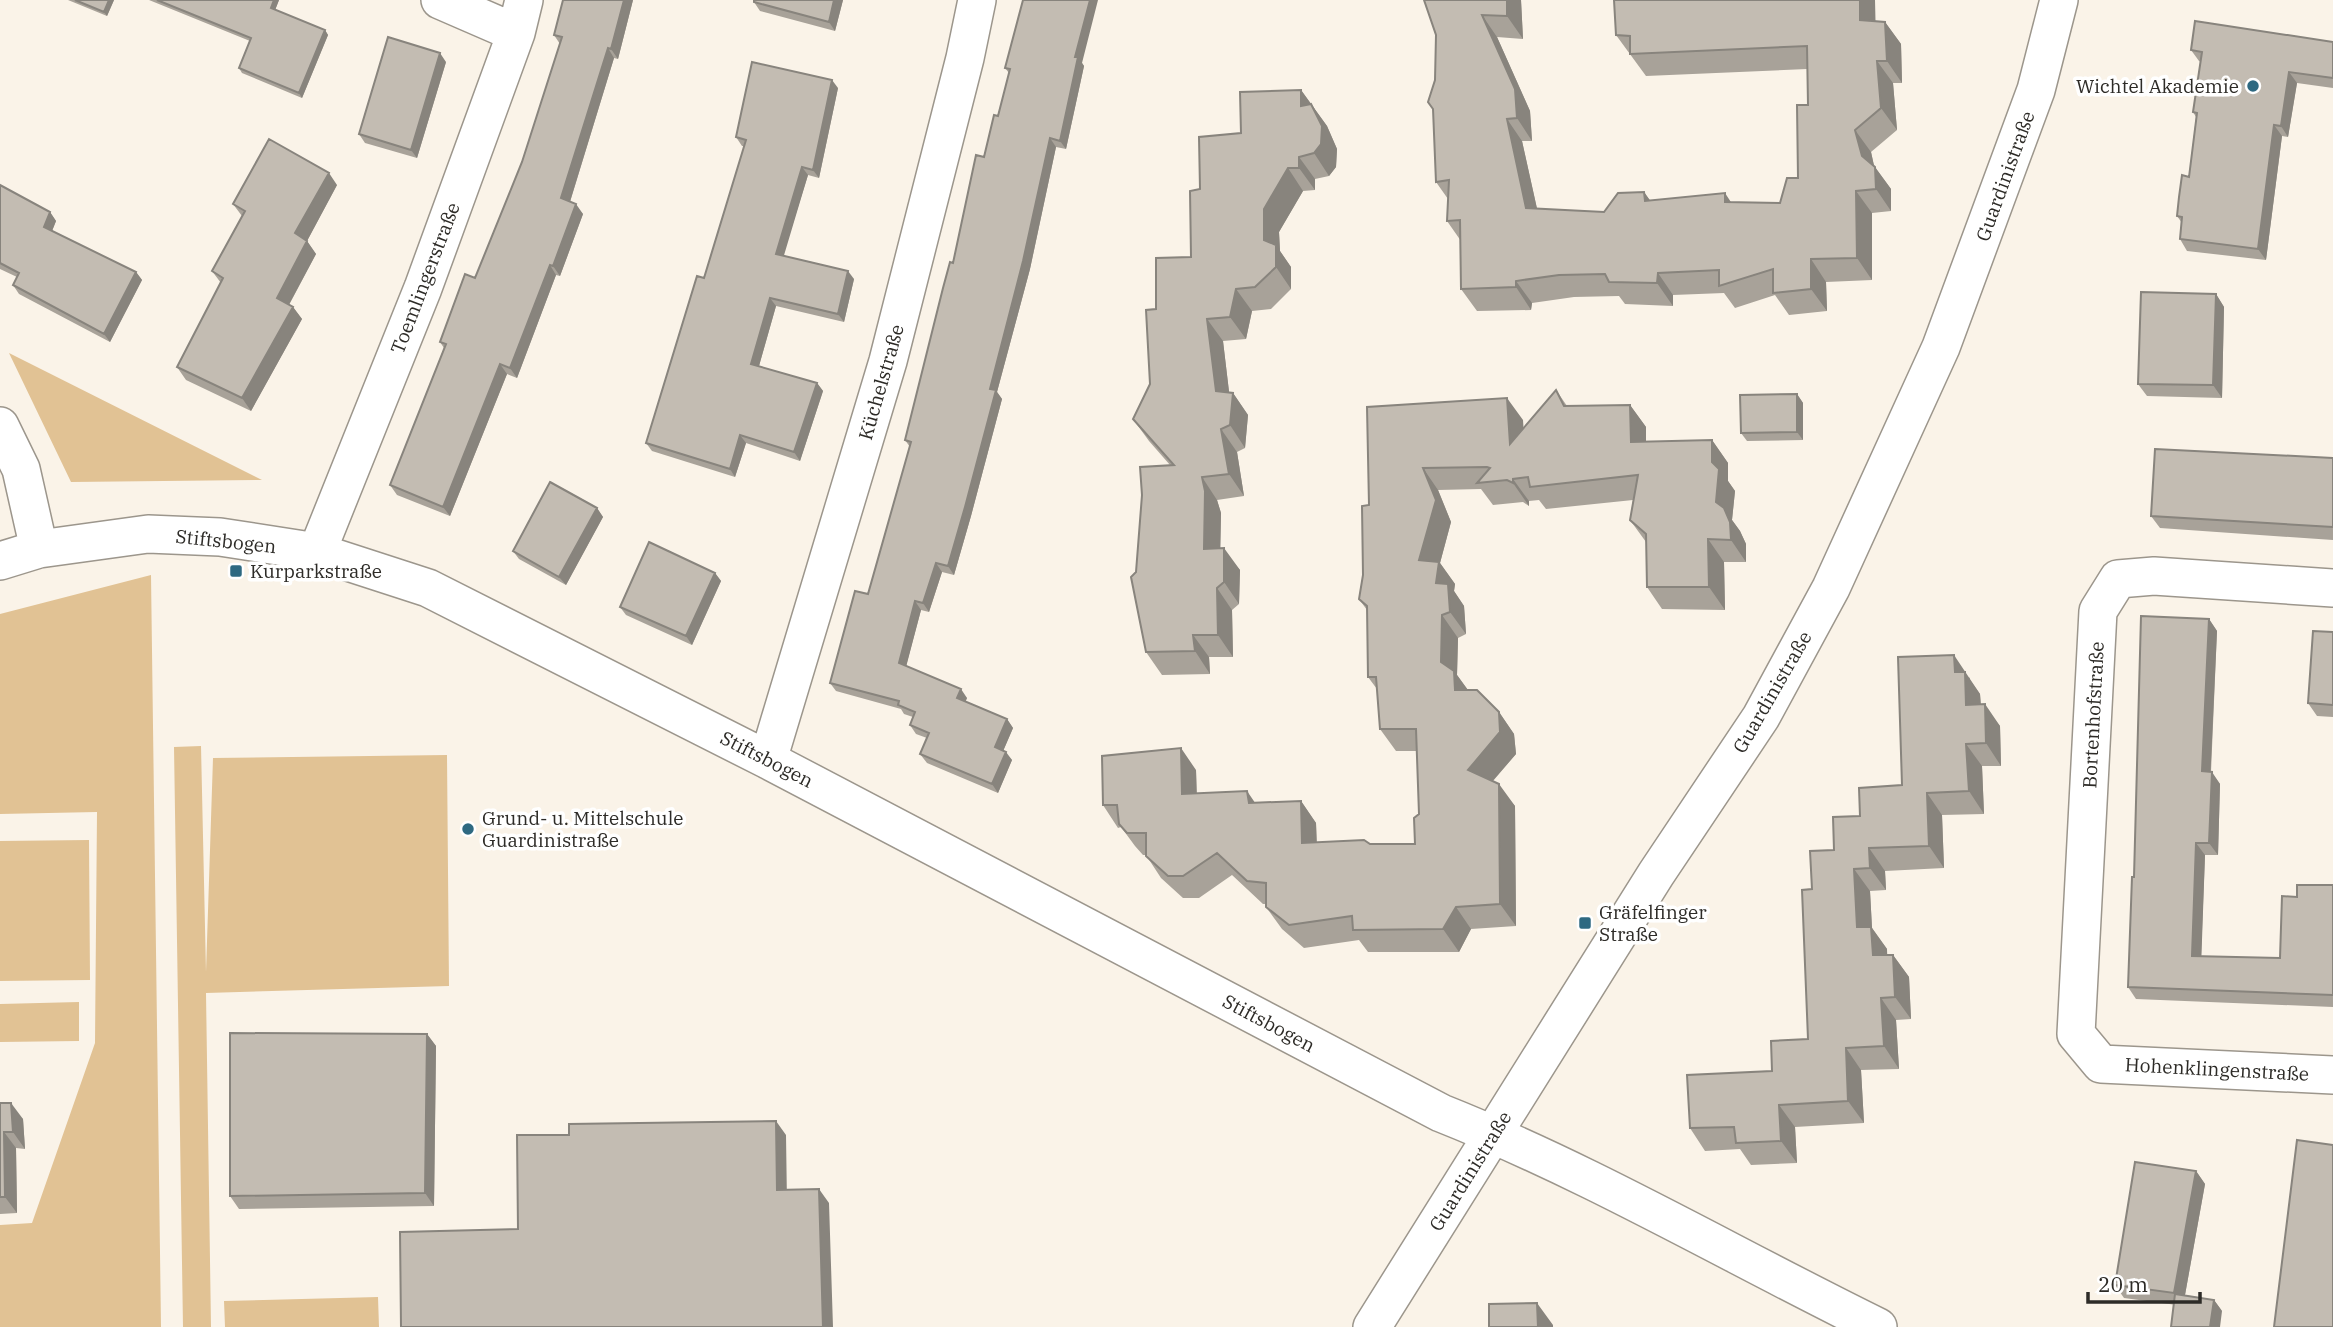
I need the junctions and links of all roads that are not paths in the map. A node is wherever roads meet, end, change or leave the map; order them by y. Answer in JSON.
{"nodes":[{"id":1,"x":440,"y":0,"type":"edge"},
{"id":2,"x":977,"y":0,"type":"edge"},
{"id":3,"x":2059,"y":0,"type":"edge"},
{"id":4,"x":520,"y":17,"type":"edge"},
{"id":5,"x":0,"y":426,"type":"edge"},
{"id":6,"x":39,"y":549,"type":"junction"},
{"id":7,"x":317,"y":552,"type":"junction"},
{"id":8,"x":0,"y":561,"type":"edge"},
{"id":9,"x":2333,"y":588,"type":"edge"},
{"id":10,"x":768,"y":760,"type":"junction"},
{"id":11,"x":2101,"y":1064,"type":"joint"},
{"id":12,"x":2333,"y":1075,"type":"edge"},
{"id":13,"x":1493,"y":1134,"type":"junction"},
{"id":14,"x":1371,"y":1327,"type":"edge"},
{"id":15,"x":1878,"y":1327,"type":"edge"}],
"edges":[{"from":1,"to":4,"type":"street"},
{"from":2,"to":10,"type":"street","name":"Küchelstraße"},
{"from":3,"to":13,"type":"street","name":"Guardinistraße"},
{"from":4,"to":7,"type":"street","name":"Toemlingerstraße"},
{"from":5,"to":6,"type":"street"},
{"from":6,"to":7,"type":"street","name":"Stiftsbogen"},
{"from":6,"to":8,"type":"street","name":"Stiftsbogen"},
{"from":7,"to":10,"type":"street","name":"Stiftsbogen"},
{"from":9,"to":11,"type":"street","name":"Bortenhofstraße"},
{"from":10,"to":13,"type":"street","name":"Stiftsbogen"},
{"from":11,"to":12,"type":"street","name":"Hohenklingenstraße"},
{"from":13,"to":14,"type":"street","name":"Guardinistraße"},
{"from":13,"to":15,"type":"street"}]}
